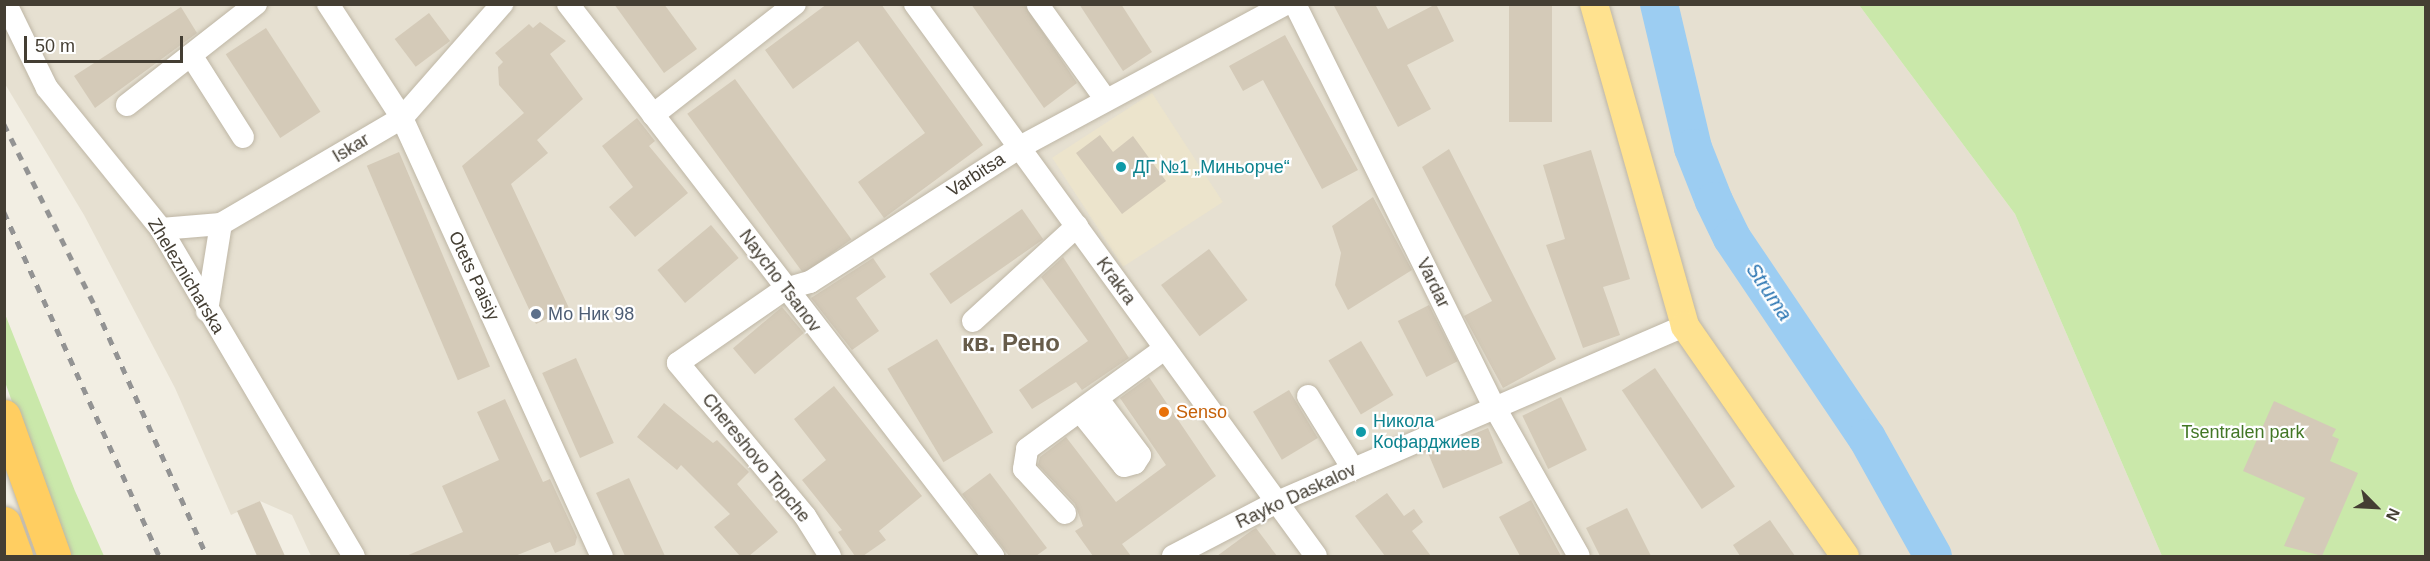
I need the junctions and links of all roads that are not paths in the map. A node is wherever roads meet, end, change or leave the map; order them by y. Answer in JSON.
{"nodes":[{"id":1,"x":6,"y":4,"type":"edge"},
{"id":2,"x":256,"y":4,"type":"edge"},
{"id":3,"x":328,"y":4,"type":"edge"},
{"id":4,"x":502,"y":4,"type":"edge"},
{"id":5,"x":568,"y":4,"type":"edge"},
{"id":6,"x":795,"y":4,"type":"edge"},
{"id":7,"x":915,"y":4,"type":"edge"},
{"id":8,"x":1286,"y":4,"type":"edge"},
{"id":9,"x":1295,"y":4,"type":"edge"},
{"id":10,"x":1594,"y":4,"type":"edge"},
{"id":11,"x":1038,"y":5,"type":"edge"},
{"id":12,"x":191,"y":55,"type":"junction"},
{"id":13,"x":1106,"y":100,"type":"junction"},
{"id":14,"x":127,"y":105,"type":"dead end"},
{"id":15,"x":654,"y":116,"type":"junction"},
{"id":16,"x":402,"y":118,"type":"junction"},
{"id":17,"x":243,"y":137,"type":"dead end"},
{"id":18,"x":1020,"y":147,"type":"junction"},
{"id":19,"x":221,"y":225,"type":"junction"},
{"id":20,"x":1077,"y":226,"type":"junction"},
{"id":21,"x":162,"y":229,"type":"junction"},
{"id":22,"x":785,"y":289,"type":"junction"},
{"id":23,"x":207,"y":311,"type":"junction"},
{"id":24,"x":973,"y":321,"type":"dead end"},
{"id":25,"x":1685,"y":326,"type":"junction"},
{"id":26,"x":1164,"y":349,"type":"junction"},
{"id":27,"x":678,"y":363,"type":"joint"},
{"id":28,"x":1308,"y":396,"type":"dead end"},
{"id":29,"x":1494,"y":406,"type":"junction"},
{"id":30,"x":4,"y":416,"type":"edge"},
{"id":31,"x":1353,"y":469,"type":"junction"},
{"id":32,"x":1275,"y":503,"type":"junction"},
{"id":33,"x":1065,"y":513,"type":"dead end"},
{"id":34,"x":4,"y":523,"type":"edge"},
{"id":35,"x":16,"y":556,"type":"edge"},
{"id":36,"x":54,"y":556,"type":"edge"},
{"id":37,"x":354,"y":556,"type":"edge"},
{"id":38,"x":602,"y":556,"type":"edge"},
{"id":39,"x":830,"y":556,"type":"edge"},
{"id":40,"x":993,"y":556,"type":"edge"},
{"id":41,"x":1173,"y":556,"type":"edge"},
{"id":42,"x":1316,"y":556,"type":"edge"},
{"id":43,"x":1579,"y":556,"type":"edge"},
{"id":44,"x":1845,"y":556,"type":"edge"}],
"edges":[{"from":1,"to":21,"type":"street","name":"Zheleznicharska"},
{"from":2,"to":12,"type":"street"},
{"from":3,"to":16,"type":"street","name":"Otets Paisiy"},
{"from":4,"to":16,"type":"street","name":"Iskar"},
{"from":5,"to":15,"type":"street","name":"Naycho Tsanov"},
{"from":6,"to":15,"type":"street"},
{"from":7,"to":18,"type":"street","name":"Krakra"},
{"from":8,"to":13,"type":"street","name":"Varbitsa"},
{"from":9,"to":29,"type":"street","name":"Vardar"},
{"from":10,"to":25,"type":"main road"},
{"from":11,"to":13,"type":"street"},
{"from":12,"to":14,"type":"street"},
{"from":12,"to":17,"type":"street"},
{"from":13,"to":18,"type":"street","name":"Varbitsa"},
{"from":15,"to":22,"type":"street","name":"Naycho Tsanov"},
{"from":16,"to":19,"type":"street","name":"Iskar"},
{"from":16,"to":38,"type":"street","name":"Otets Paisiy"},
{"from":18,"to":20,"type":"street","name":"Krakra"},
{"from":18,"to":22,"type":"street","name":"Varbitsa"},
{"from":19,"to":21,"type":"street","name":"Iskar"},
{"from":19,"to":23,"type":"street"},
{"from":20,"to":24,"type":"street"},
{"from":20,"to":26,"type":"street","name":"Krakra"},
{"from":21,"to":23,"type":"street","name":"Zheleznicharska"},
{"from":22,"to":27,"type":"street","name":"Varbitsa"},
{"from":22,"to":40,"type":"street","name":"Naycho Tsanov"},
{"from":23,"to":37,"type":"street","name":"Zheleznicharska"},
{"from":25,"to":29,"type":"street","name":"Rayko Daskalov"},
{"from":25,"to":44,"type":"main road"},
{"from":26,"to":32,"type":"street","name":"Krakra"},
{"from":26,"to":33,"type":"street"},
{"from":27,"to":39,"type":"street","name":"Chereshovo Topche"},
{"from":28,"to":31,"type":"street"},
{"from":29,"to":31,"type":"street","name":"Rayko Daskalov"},
{"from":29,"to":43,"type":"street","name":"Vardar"},
{"from":30,"to":36,"type":"highway"},
{"from":31,"to":32,"type":"street","name":"Rayko Daskalov"},
{"from":32,"to":41,"type":"street","name":"Rayko Daskalov"},
{"from":32,"to":42,"type":"street","name":"Krakra"},
{"from":34,"to":35,"type":"highway"}]}
